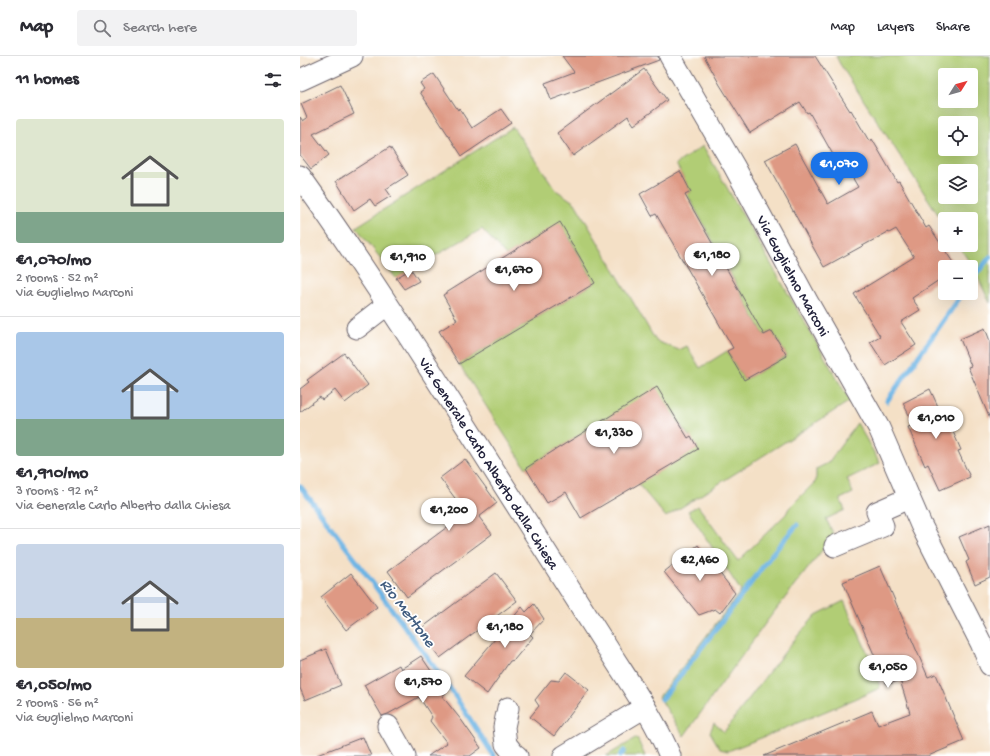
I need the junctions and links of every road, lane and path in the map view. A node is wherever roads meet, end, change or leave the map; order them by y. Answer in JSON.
{"nodes":[{"id":1,"x":352,"y":56,"type":"edge"},
{"id":2,"x":670,"y":56,"type":"edge"},
{"id":3,"x":300,"y":80,"type":"edge"},
{"id":4,"x":300,"y":176,"type":"edge"},
{"id":5,"x":385,"y":302,"type":"junction"},
{"id":6,"x":357,"y":328,"type":"dead end"},
{"id":7,"x":910,"y":498,"type":"junction"},
{"id":8,"x":835,"y":546,"type":"dead end"},
{"id":9,"x":985,"y":641,"type":"edge"},
{"id":10,"x":990,"y":665,"type":"edge"},
{"id":11,"x":645,"y":707,"type":"junction"},
{"id":12,"x":508,"y":708,"type":"dead end"},
{"id":13,"x":388,"y":726,"type":"dead end"},
{"id":14,"x":405,"y":756,"type":"edge"},
{"id":15,"x":517,"y":756,"type":"edge"},
{"id":16,"x":564,"y":756,"type":"edge"},
{"id":17,"x":670,"y":756,"type":"edge"}],
"edges":[{"from":1,"to":3,"type":"street"},
{"from":2,"to":7,"type":"street","name":"Via Guglielmo Marconi"},
{"from":4,"to":5,"type":"street","name":"Via Generale Carlo Alberto dalla Chiesa"},
{"from":5,"to":6,"type":"street"},
{"from":5,"to":11,"type":"street","name":"Via Generale Carlo Alberto dalla Chiesa"},
{"from":7,"to":8,"type":"street"},
{"from":7,"to":9,"type":"street","name":"Via Guglielmo Marconi"},
{"from":9,"to":10,"type":"street","name":"Via Guglielmo Marconi"},
{"from":11,"to":16,"type":"street"},
{"from":11,"to":17,"type":"street","name":"Via Generale Carlo Alberto dalla Chiesa"},
{"from":12,"to":15,"type":"street"},
{"from":13,"to":14,"type":"street"}]}
